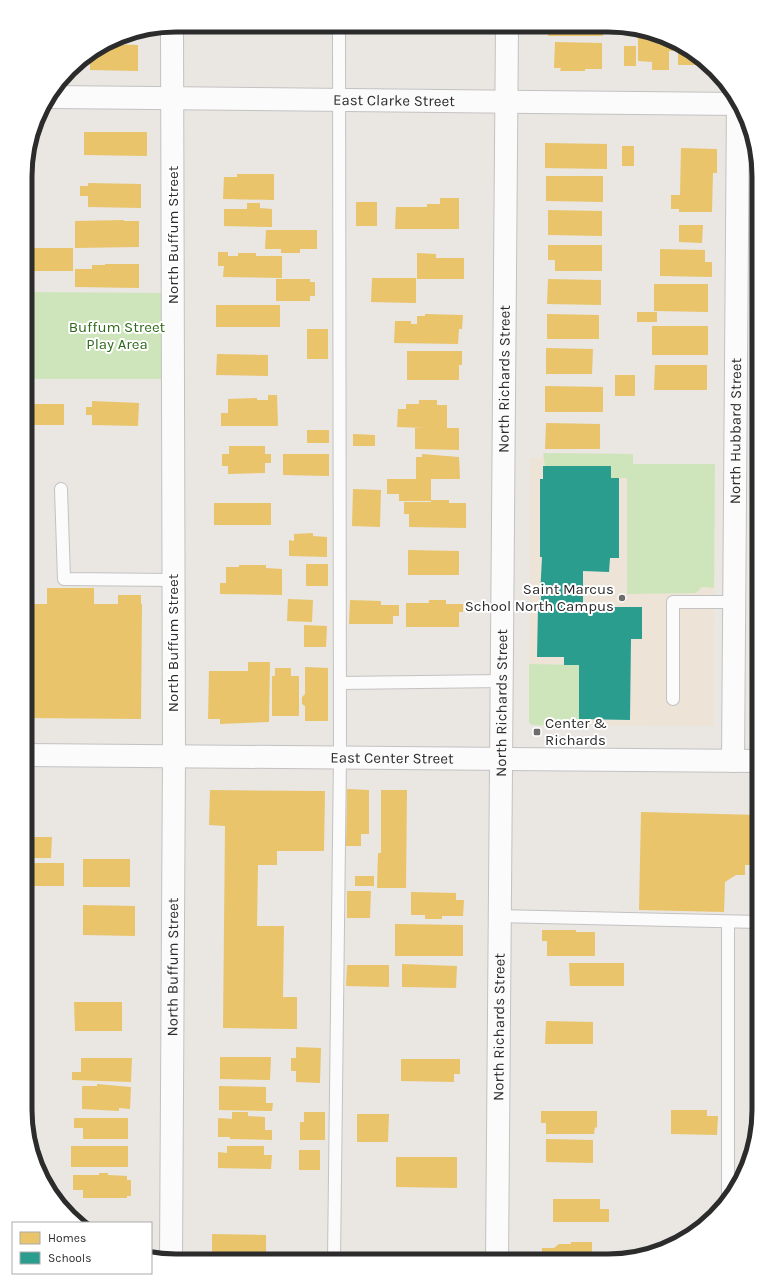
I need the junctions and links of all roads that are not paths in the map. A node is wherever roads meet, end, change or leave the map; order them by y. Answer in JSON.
{"nodes":[{"id":1,"x":172,"y":32,"type":"edge"},
{"id":2,"x":338,"y":32,"type":"edge"},
{"id":3,"x":507,"y":32,"type":"edge"},
{"id":4,"x":55,"y":97,"type":"edge"},
{"id":5,"x":172,"y":99,"type":"junction"},
{"id":6,"x":339,"y":100,"type":"junction"},
{"id":7,"x":507,"y":102,"type":"junction"},
{"id":8,"x":732,"y":103,"type":"edge"},
{"id":9,"x":738,"y":114,"type":"edge"},
{"id":10,"x":61,"y":489,"type":"dead end"},
{"id":11,"x":173,"y":580,"type":"junction"},
{"id":12,"x":734,"y":602,"type":"junction"},
{"id":13,"x":502,"y":681,"type":"junction"},
{"id":14,"x":340,"y":683,"type":"junction"},
{"id":15,"x":673,"y":699,"type":"dead end"},
{"id":16,"x":32,"y":755,"type":"edge"},
{"id":17,"x":174,"y":756,"type":"junction"},
{"id":18,"x":340,"y":757,"type":"junction"},
{"id":19,"x":501,"y":758,"type":"junction"},
{"id":20,"x":733,"y":760,"type":"junction"},
{"id":21,"x":752,"y":761,"type":"edge"},
{"id":22,"x":499,"y":916,"type":"junction"},
{"id":23,"x":728,"y":922,"type":"junction"},
{"id":24,"x":752,"y":922,"type":"edge"},
{"id":25,"x":728,"y":1190,"type":"edge"},
{"id":26,"x":171,"y":1254,"type":"edge"},
{"id":27,"x":334,"y":1254,"type":"edge"},
{"id":28,"x":497,"y":1254,"type":"edge"}],
"edges":[{"from":1,"to":5,"type":"street","name":"North Buffum Street"},
{"from":2,"to":6,"type":"lane"},
{"from":3,"to":7,"type":"street","name":"North Richards Street"},
{"from":4,"to":5,"type":"street","name":"East Clarke Street"},
{"from":5,"to":6,"type":"street","name":"East Clarke Street"},
{"from":5,"to":11,"type":"street","name":"North Buffum Street"},
{"from":6,"to":7,"type":"street","name":"East Clarke Street"},
{"from":6,"to":14,"type":"lane"},
{"from":7,"to":8,"type":"street","name":"East Clarke Street"},
{"from":7,"to":13,"type":"street","name":"North Richards Street"},
{"from":9,"to":12,"type":"street","name":"North Hubbard Street"},
{"from":10,"to":11,"type":"lane"},
{"from":11,"to":17,"type":"street","name":"North Buffum Street"},
{"from":12,"to":15,"type":"lane"},
{"from":12,"to":20,"type":"street","name":"North Hubbard Street"},
{"from":13,"to":14,"type":"lane"},
{"from":13,"to":19,"type":"street","name":"North Richards Street"},
{"from":14,"to":18,"type":"lane"},
{"from":16,"to":17,"type":"street","name":"East Center Street"},
{"from":17,"to":18,"type":"street","name":"East Center Street"},
{"from":17,"to":26,"type":"street","name":"North Buffum Street"},
{"from":18,"to":19,"type":"street","name":"East Center Street"},
{"from":18,"to":27,"type":"lane"},
{"from":19,"to":20,"type":"street","name":"East Center Street"},
{"from":19,"to":22,"type":"street","name":"North Richards Street"},
{"from":20,"to":21,"type":"street","name":"East Center Street"},
{"from":22,"to":23,"type":"lane"},
{"from":22,"to":28,"type":"street","name":"North Richards Street"},
{"from":23,"to":24,"type":"lane"},
{"from":23,"to":25,"type":"lane"}]}
